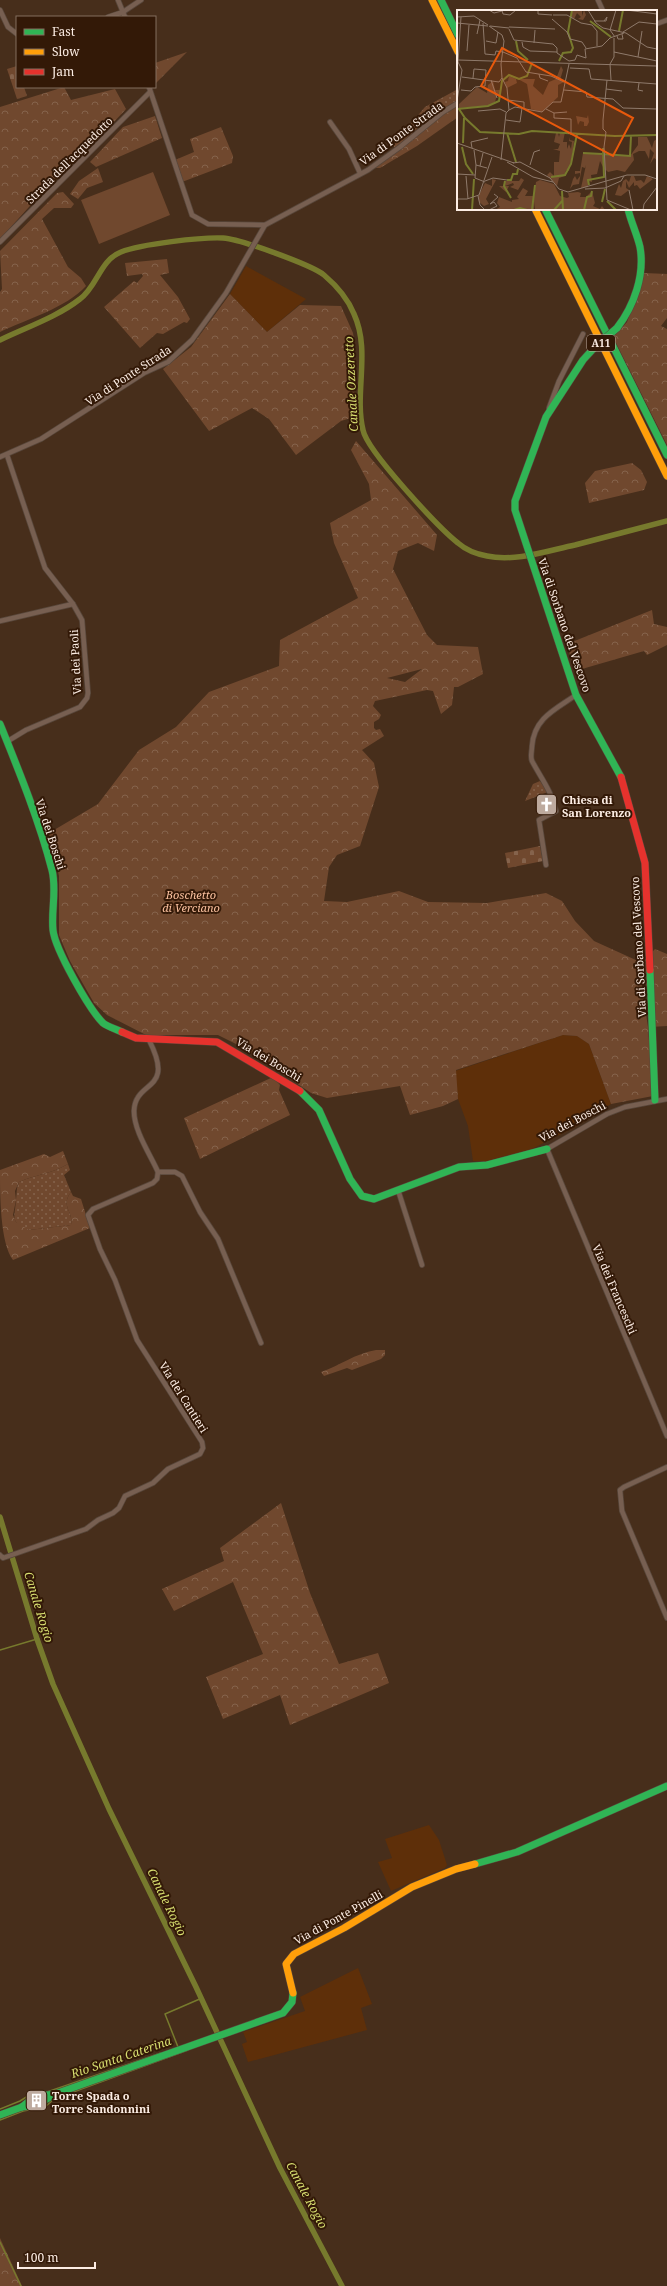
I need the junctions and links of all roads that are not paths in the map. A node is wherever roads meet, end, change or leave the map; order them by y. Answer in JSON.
{"nodes":[{"id":1,"x":118,"y":0,"type":"edge"},
{"id":2,"x":141,"y":0,"type":"edge"},
{"id":3,"x":432,"y":0,"type":"edge"},
{"id":4,"x":441,"y":0,"type":"edge"},
{"id":5,"x":598,"y":0,"type":"edge"},
{"id":6,"x":0,"y":10,"type":"edge"},
{"id":7,"x":603,"y":10,"type":"edge"},
{"id":8,"x":124,"y":14,"type":"edge"},
{"id":9,"x":113,"y":16,"type":"edge"},
{"id":10,"x":667,"y":20,"type":"edge"},
{"id":11,"x":657,"y":24,"type":"edge"},
{"id":12,"x":16,"y":33,"type":"edge"},
{"id":13,"x":457,"y":33,"type":"edge"},
{"id":14,"x":457,"y":50,"type":"edge"},
{"id":15,"x":150,"y":89,"type":"edge"},
{"id":16,"x":457,"y":104,"type":"edge"},
{"id":17,"x":330,"y":122,"type":"dead end"},
{"id":18,"x":360,"y":173,"type":"junction"},
{"id":19,"x":535,"y":210,"type":"edge"},
{"id":20,"x":545,"y":210,"type":"edge"},
{"id":21,"x":628,"y":210,"type":"edge"},
{"id":22,"x":264,"y":225,"type":"junction"},
{"id":23,"x":0,"y":242,"type":"edge"},
{"id":24,"x":583,"y":334,"type":"dead end"},
{"id":25,"x":546,"y":417,"type":"junction"},
{"id":26,"x":7,"y":455,"type":"junction"},
{"id":27,"x":667,"y":455,"type":"edge"},
{"id":28,"x":0,"y":457,"type":"edge"},
{"id":29,"x":667,"y":476,"type":"edge"},
{"id":30,"x":73,"y":604,"type":"junction"},
{"id":31,"x":0,"y":621,"type":"edge"},
{"id":32,"x":576,"y":695,"type":"junction"},
{"id":33,"x":0,"y":724,"type":"edge"},
{"id":34,"x":8,"y":741,"type":"junction"},
{"id":35,"x":546,"y":865,"type":"dead end"},
{"id":36,"x":149,"y":1040,"type":"junction"},
{"id":37,"x":667,"y":1099,"type":"edge"},
{"id":38,"x":655,"y":1100,"type":"junction"},
{"id":39,"x":547,"y":1149,"type":"junction"},
{"id":40,"x":158,"y":1172,"type":"junction"},
{"id":41,"x":398,"y":1190,"type":"junction"},
{"id":42,"x":422,"y":1265,"type":"dead end"},
{"id":43,"x":260,"y":1344,"type":"dead end"},
{"id":44,"x":667,"y":1436,"type":"edge"},
{"id":45,"x":667,"y":1467,"type":"edge"},
{"id":46,"x":0,"y":1555,"type":"edge"},
{"id":47,"x":667,"y":1618,"type":"edge"},
{"id":48,"x":667,"y":1786,"type":"edge"},
{"id":49,"x":0,"y":2115,"type":"edge"}],
"edges":[{"from":1,"to":8,"type":"street"},
{"from":2,"to":8,"type":"street"},
{"from":3,"to":14,"type":"main road"},
{"from":4,"to":13,"type":"main road"},
{"from":5,"to":7,"type":"street"},
{"from":6,"to":12,"type":"street"},
{"from":8,"to":9,"type":"street"},
{"from":10,"to":11,"type":"street"},
{"from":15,"to":22,"type":"street"},
{"from":15,"to":23,"type":"street","name":"Strada dell'acquedotto"},
{"from":16,"to":18,"type":"street","name":"Via di Ponte Strada"},
{"from":17,"to":18,"type":"street"},
{"from":18,"to":22,"type":"street","name":"Via di Ponte Strada"},
{"from":19,"to":29,"type":"main road","number":"A11"},
{"from":20,"to":27,"type":"main road","number":"A11"},
{"from":21,"to":25,"type":"main road","name":"Via di Sorbano del Vescovo","bridge":true},
{"from":22,"to":26,"type":"street","name":"Via di Ponte Strada"},
{"from":24,"to":25,"type":"street"},
{"from":25,"to":32,"type":"main road","name":"Via di Sorbano del Vescovo"},
{"from":26,"to":28,"type":"street","name":"Via di Ponte Strada"},
{"from":26,"to":30,"type":"street","name":"Via dei Paoli"},
{"from":30,"to":31,"type":"street"},
{"from":30,"to":34,"type":"street","name":"Via dei Paoli"},
{"from":32,"to":35,"type":"street"},
{"from":32,"to":38,"type":"main road","name":"Via di Sorbano del Vescovo"},
{"from":33,"to":34,"type":"main road","name":"Via dei Boschi"},
{"from":34,"to":36,"type":"main road","name":"Via dei Boschi"},
{"from":36,"to":40,"type":"street"},
{"from":36,"to":41,"type":"main road","name":"Via dei Boschi"},
{"from":37,"to":38,"type":"street","name":"Via dei Boschi"},
{"from":38,"to":39,"type":"street","name":"Via dei Boschi"},
{"from":39,"to":41,"type":"main road","name":"Via dei Boschi"},
{"from":39,"to":44,"type":"street","name":"Via dei Franceschi"},
{"from":40,"to":43,"type":"street"},
{"from":40,"to":46,"type":"street","name":"Via dei Cantieri"},
{"from":41,"to":42,"type":"street"},
{"from":45,"to":47,"type":"street"},
{"from":48,"to":49,"type":"main road","name":"Via di Ponte Pinelli"}]}
